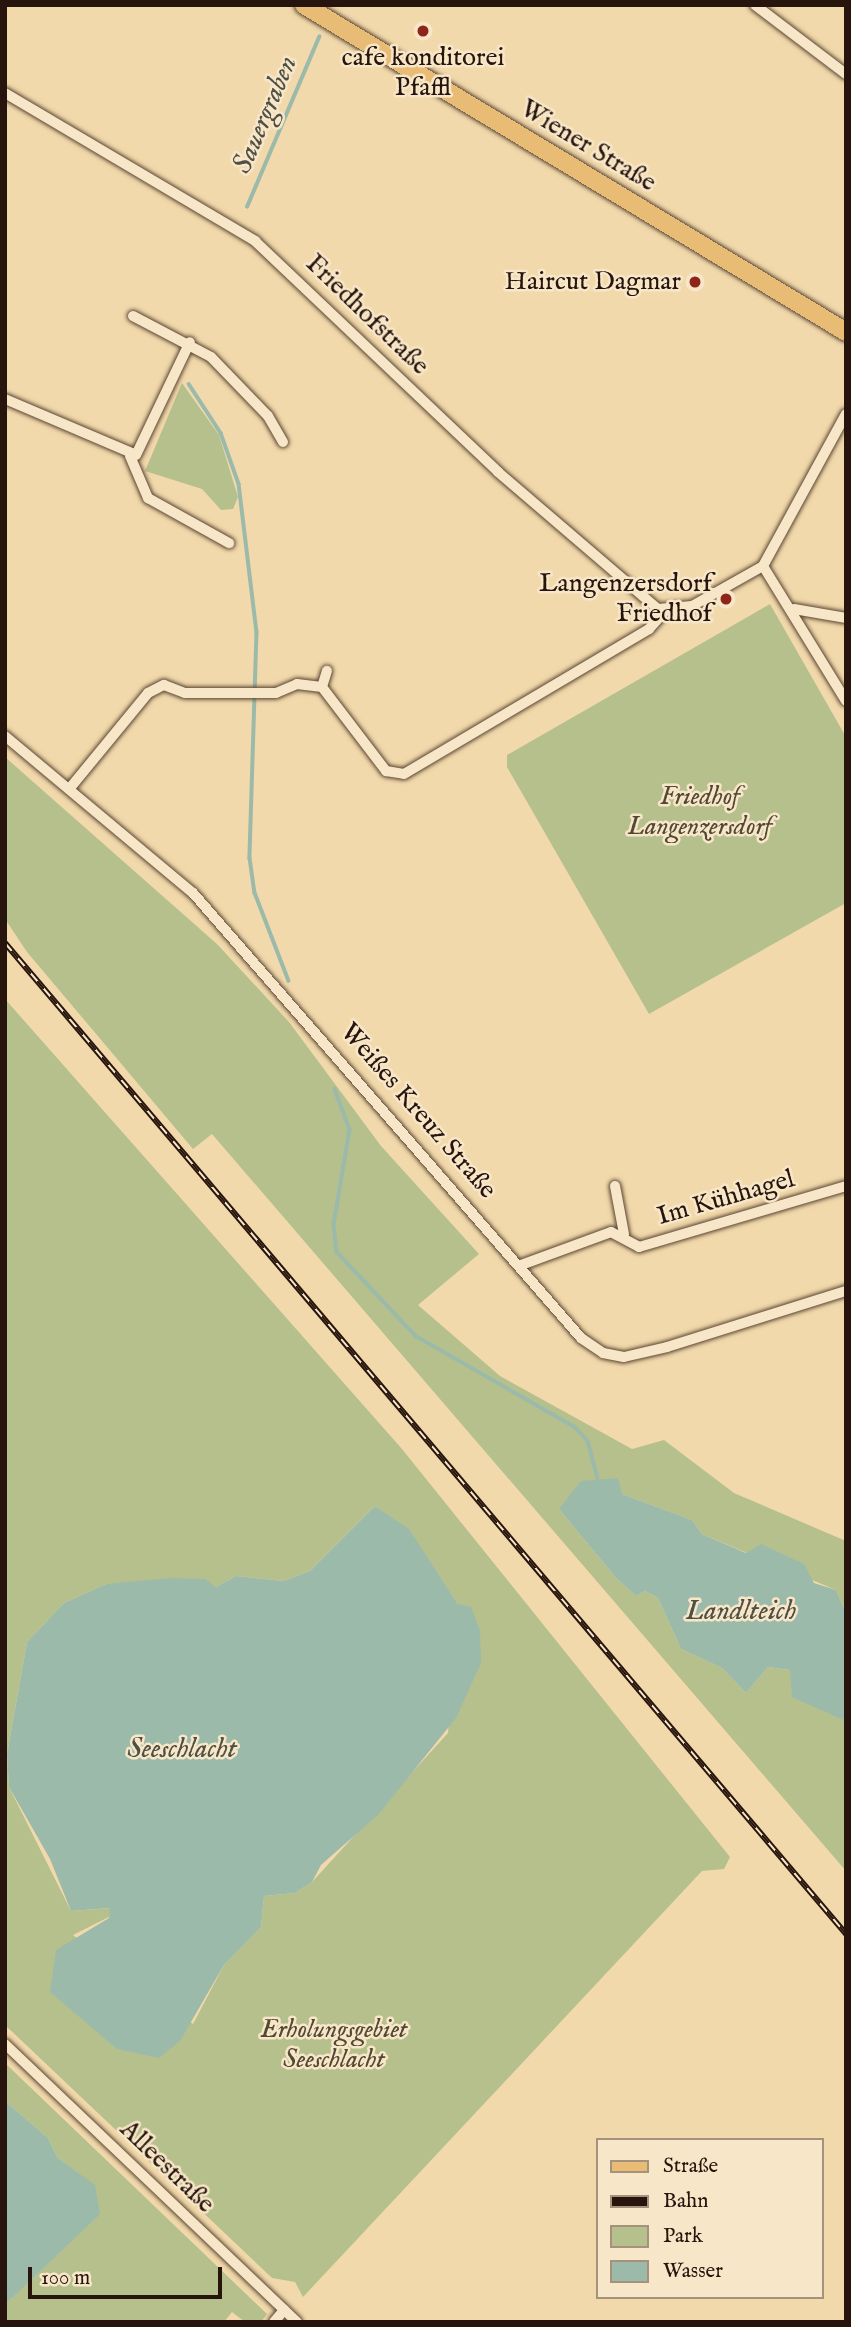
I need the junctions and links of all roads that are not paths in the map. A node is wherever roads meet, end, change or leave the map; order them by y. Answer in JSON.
{"nodes":[{"id":1,"x":304,"y":5,"type":"edge"},
{"id":2,"x":755,"y":5,"type":"edge"},
{"id":3,"x":846,"y":74,"type":"edge"},
{"id":4,"x":5,"y":93,"type":"edge"},
{"id":5,"x":133,"y":316,"type":"dead end"},
{"id":6,"x":846,"y":332,"type":"edge"},
{"id":7,"x":190,"y":342,"type":"junction"},
{"id":8,"x":5,"y":399,"type":"edge"},
{"id":9,"x":846,"y":414,"type":"edge"},
{"id":10,"x":283,"y":442,"type":"dead end"},
{"id":11,"x":130,"y":456,"type":"junction"},
{"id":12,"x":229,"y":543,"type":"dead end"},
{"id":13,"x":763,"y":566,"type":"junction"},
{"id":14,"x":794,"y":610,"type":"junction"},
{"id":15,"x":665,"y":611,"type":"junction"},
{"id":16,"x":846,"y":618,"type":"edge"},
{"id":17,"x":327,"y":671,"type":"dead end"},
{"id":18,"x":322,"y":687,"type":"junction"},
{"id":19,"x":846,"y":701,"type":"edge"},
{"id":20,"x":5,"y":736,"type":"edge"},
{"id":21,"x":70,"y":788,"type":"junction"},
{"id":22,"x":615,"y":1186,"type":"dead end"},
{"id":23,"x":846,"y":1186,"type":"edge"},
{"id":24,"x":624,"y":1234,"type":"junction"},
{"id":25,"x":521,"y":1265,"type":"junction"},
{"id":26,"x":846,"y":1291,"type":"edge"},
{"id":27,"x":5,"y":2044,"type":"edge"},
{"id":28,"x":284,"y":2310,"type":"junction"},
{"id":29,"x":274,"y":2322,"type":"edge"},
{"id":30,"x":297,"y":2322,"type":"edge"}],
"edges":[{"from":1,"to":6,"type":"main road","name":"Wiener Straße"},
{"from":2,"to":3,"type":"street"},
{"from":4,"to":15,"type":"street","name":"Friedhofstraße"},
{"from":5,"to":7,"type":"street"},
{"from":7,"to":10,"type":"street"},
{"from":7,"to":11,"type":"street"},
{"from":8,"to":11,"type":"street"},
{"from":9,"to":13,"type":"street"},
{"from":11,"to":12,"type":"street"},
{"from":13,"to":14,"type":"street"},
{"from":13,"to":15,"type":"street"},
{"from":14,"to":16,"type":"street"},
{"from":14,"to":19,"type":"street"},
{"from":15,"to":18,"type":"street"},
{"from":17,"to":18,"type":"street"},
{"from":18,"to":21,"type":"street"},
{"from":20,"to":21,"type":"street","name":"Weißes Kreuz Straße"},
{"from":21,"to":25,"type":"street","name":"Weißes Kreuz Straße"},
{"from":22,"to":24,"type":"street","name":"Im Kühhagel"},
{"from":23,"to":24,"type":"street","name":"Im Kühhagel"},
{"from":24,"to":25,"type":"street","name":"Im Kühhagel"},
{"from":25,"to":26,"type":"street","name":"Weißes Kreuz Straße"},
{"from":27,"to":28,"type":"street","name":"Alleestraße"},
{"from":28,"to":29,"type":"street"},
{"from":28,"to":30,"type":"street","name":"Alleestraße"}]}
